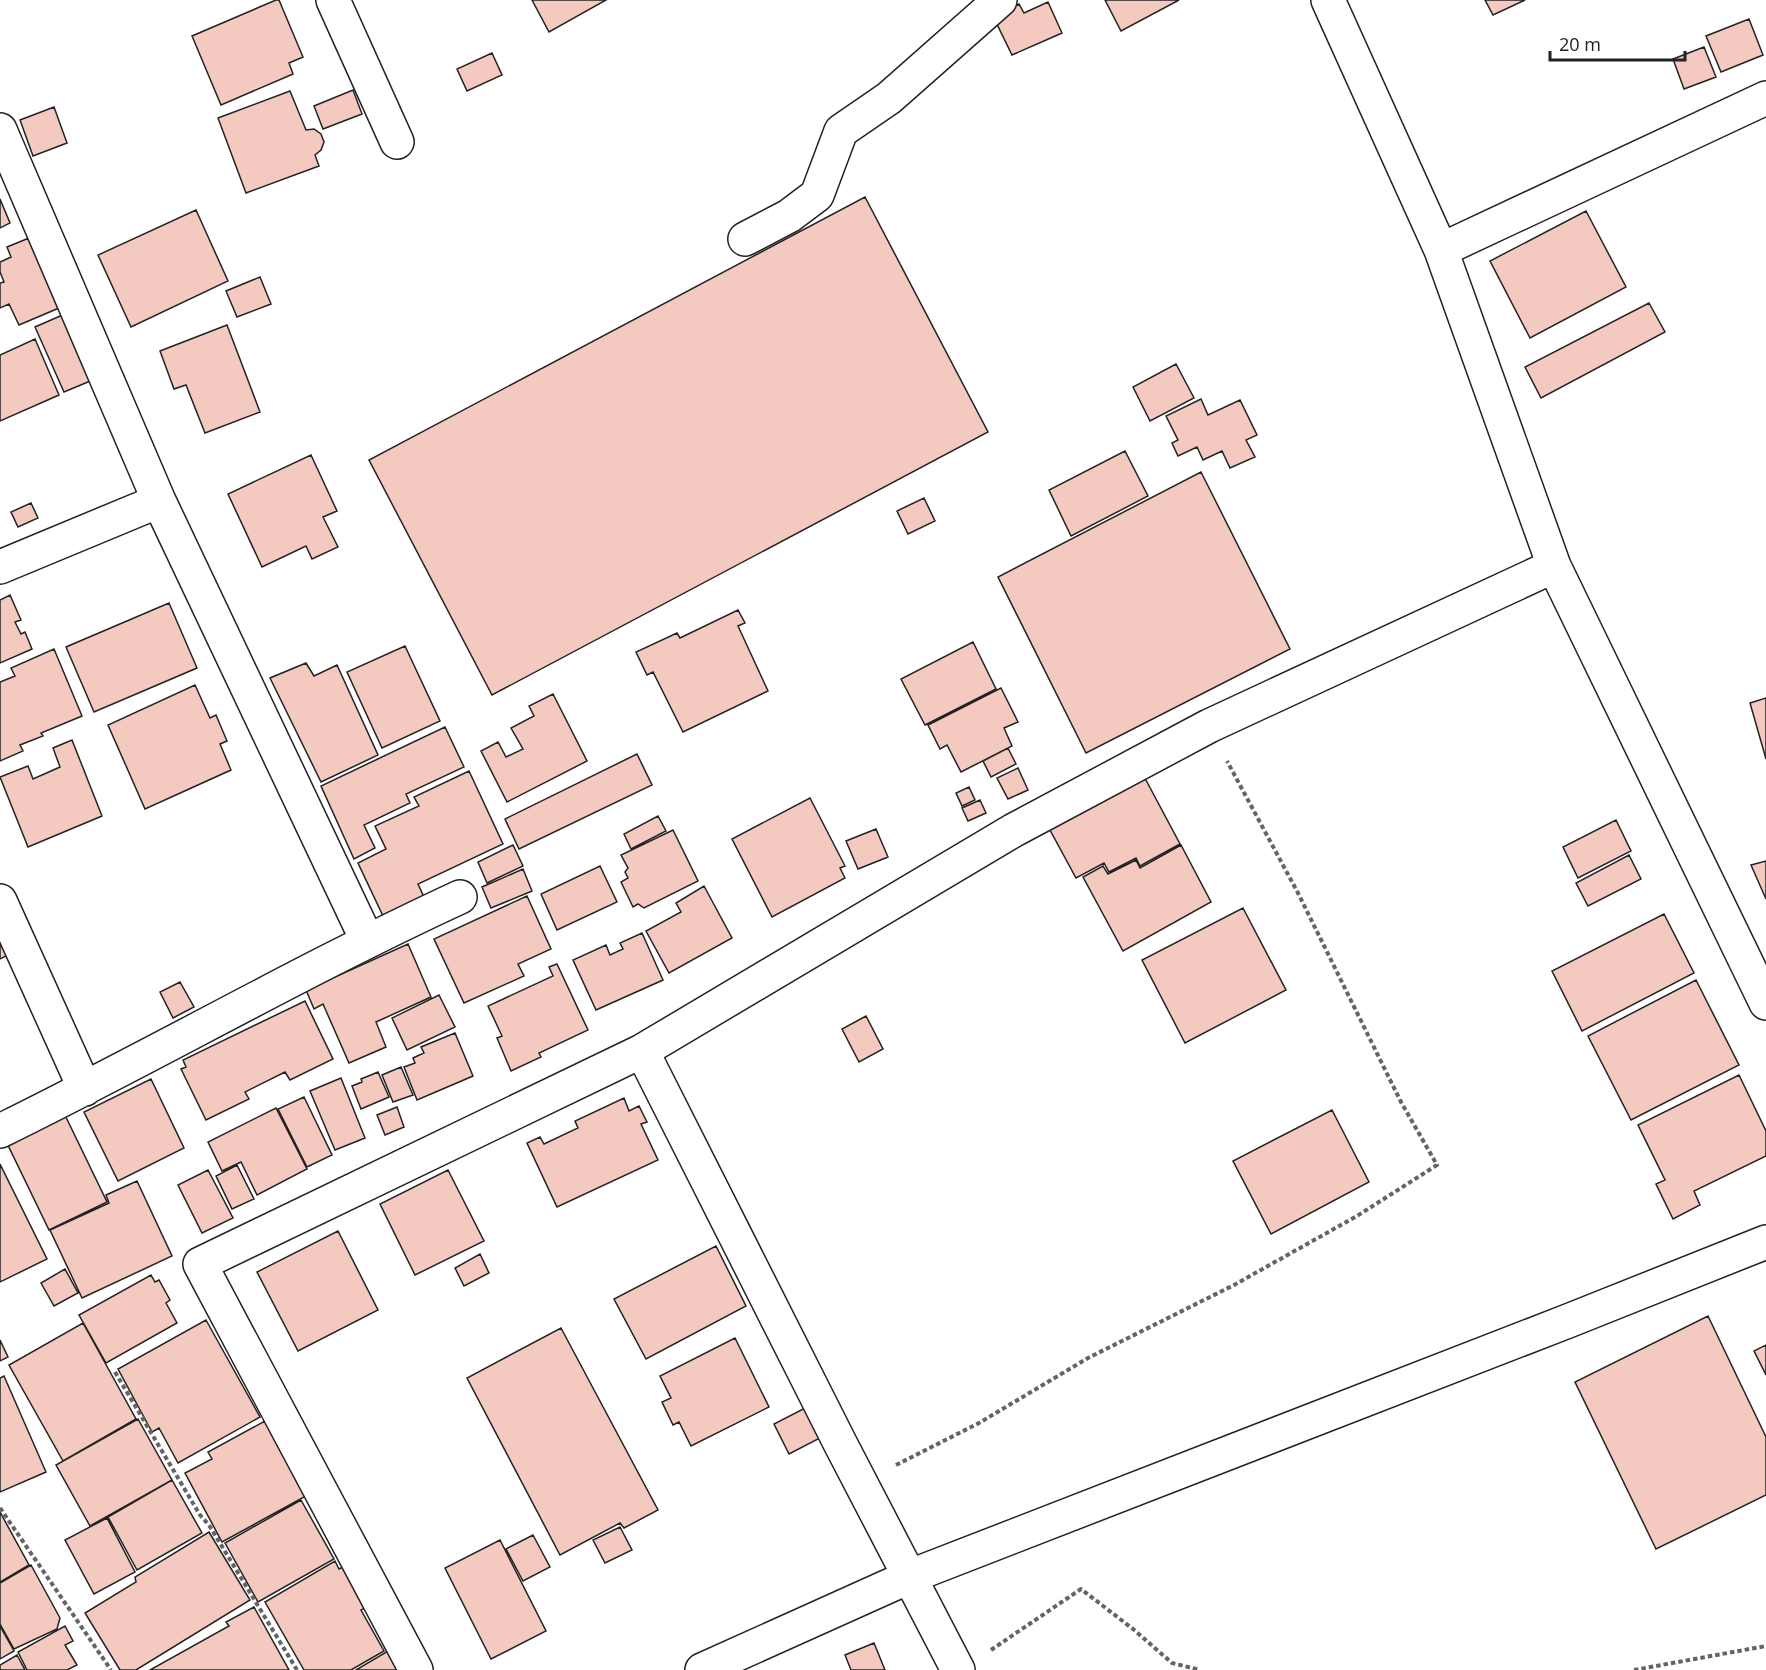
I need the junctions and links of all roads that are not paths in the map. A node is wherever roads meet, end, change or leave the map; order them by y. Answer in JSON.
{"nodes":[{"id":1,"x":333,"y":0,"type":"edge"},
{"id":2,"x":1000,"y":0,"type":"edge"},
{"id":3,"x":1328,"y":0,"type":"edge"},
{"id":4,"x":1766,"y":98,"type":"edge"},
{"id":5,"x":0,"y":130,"type":"edge"},
{"id":6,"x":397,"y":142,"type":"dead end"},
{"id":7,"x":745,"y":239,"type":"dead end"},
{"id":8,"x":1441,"y":250,"type":"junction"},
{"id":9,"x":159,"y":501,"type":"junction"},
{"id":10,"x":1554,"y":566,"type":"junction"},
{"id":11,"x":0,"y":567,"type":"edge"},
{"id":12,"x":460,"y":897,"type":"dead end"},
{"id":13,"x":0,"y":901,"type":"edge"},
{"id":14,"x":367,"y":940,"type":"junction"},
{"id":15,"x":1766,"y":1003,"type":"edge"},
{"id":16,"x":642,"y":1051,"type":"junction"},
{"id":17,"x":85,"y":1089,"type":"junction"},
{"id":18,"x":0,"y":1131,"type":"edge"},
{"id":19,"x":1766,"y":1242,"type":"edge"},
{"id":20,"x":911,"y":1576,"type":"junction"},
{"id":21,"x":416,"y":1670,"type":"edge"},
{"id":22,"x":702,"y":1670,"type":"edge"},
{"id":23,"x":958,"y":1670,"type":"edge"}],
"edges":[{"from":1,"to":6,"type":"street"},
{"from":2,"to":7,"type":"street"},
{"from":3,"to":8,"type":"street"},
{"from":4,"to":8,"type":"street"},
{"from":5,"to":9,"type":"street"},
{"from":8,"to":10,"type":"street"},
{"from":9,"to":11,"type":"street"},
{"from":9,"to":14,"type":"street"},
{"from":10,"to":15,"type":"street"},
{"from":10,"to":16,"type":"street"},
{"from":12,"to":14,"type":"street"},
{"from":13,"to":17,"type":"street"},
{"from":14,"to":17,"type":"street"},
{"from":16,"to":20,"type":"street"},
{"from":16,"to":21,"type":"street"},
{"from":17,"to":18,"type":"street"},
{"from":19,"to":20,"type":"street"},
{"from":20,"to":22,"type":"street"},
{"from":20,"to":23,"type":"street"}]}
